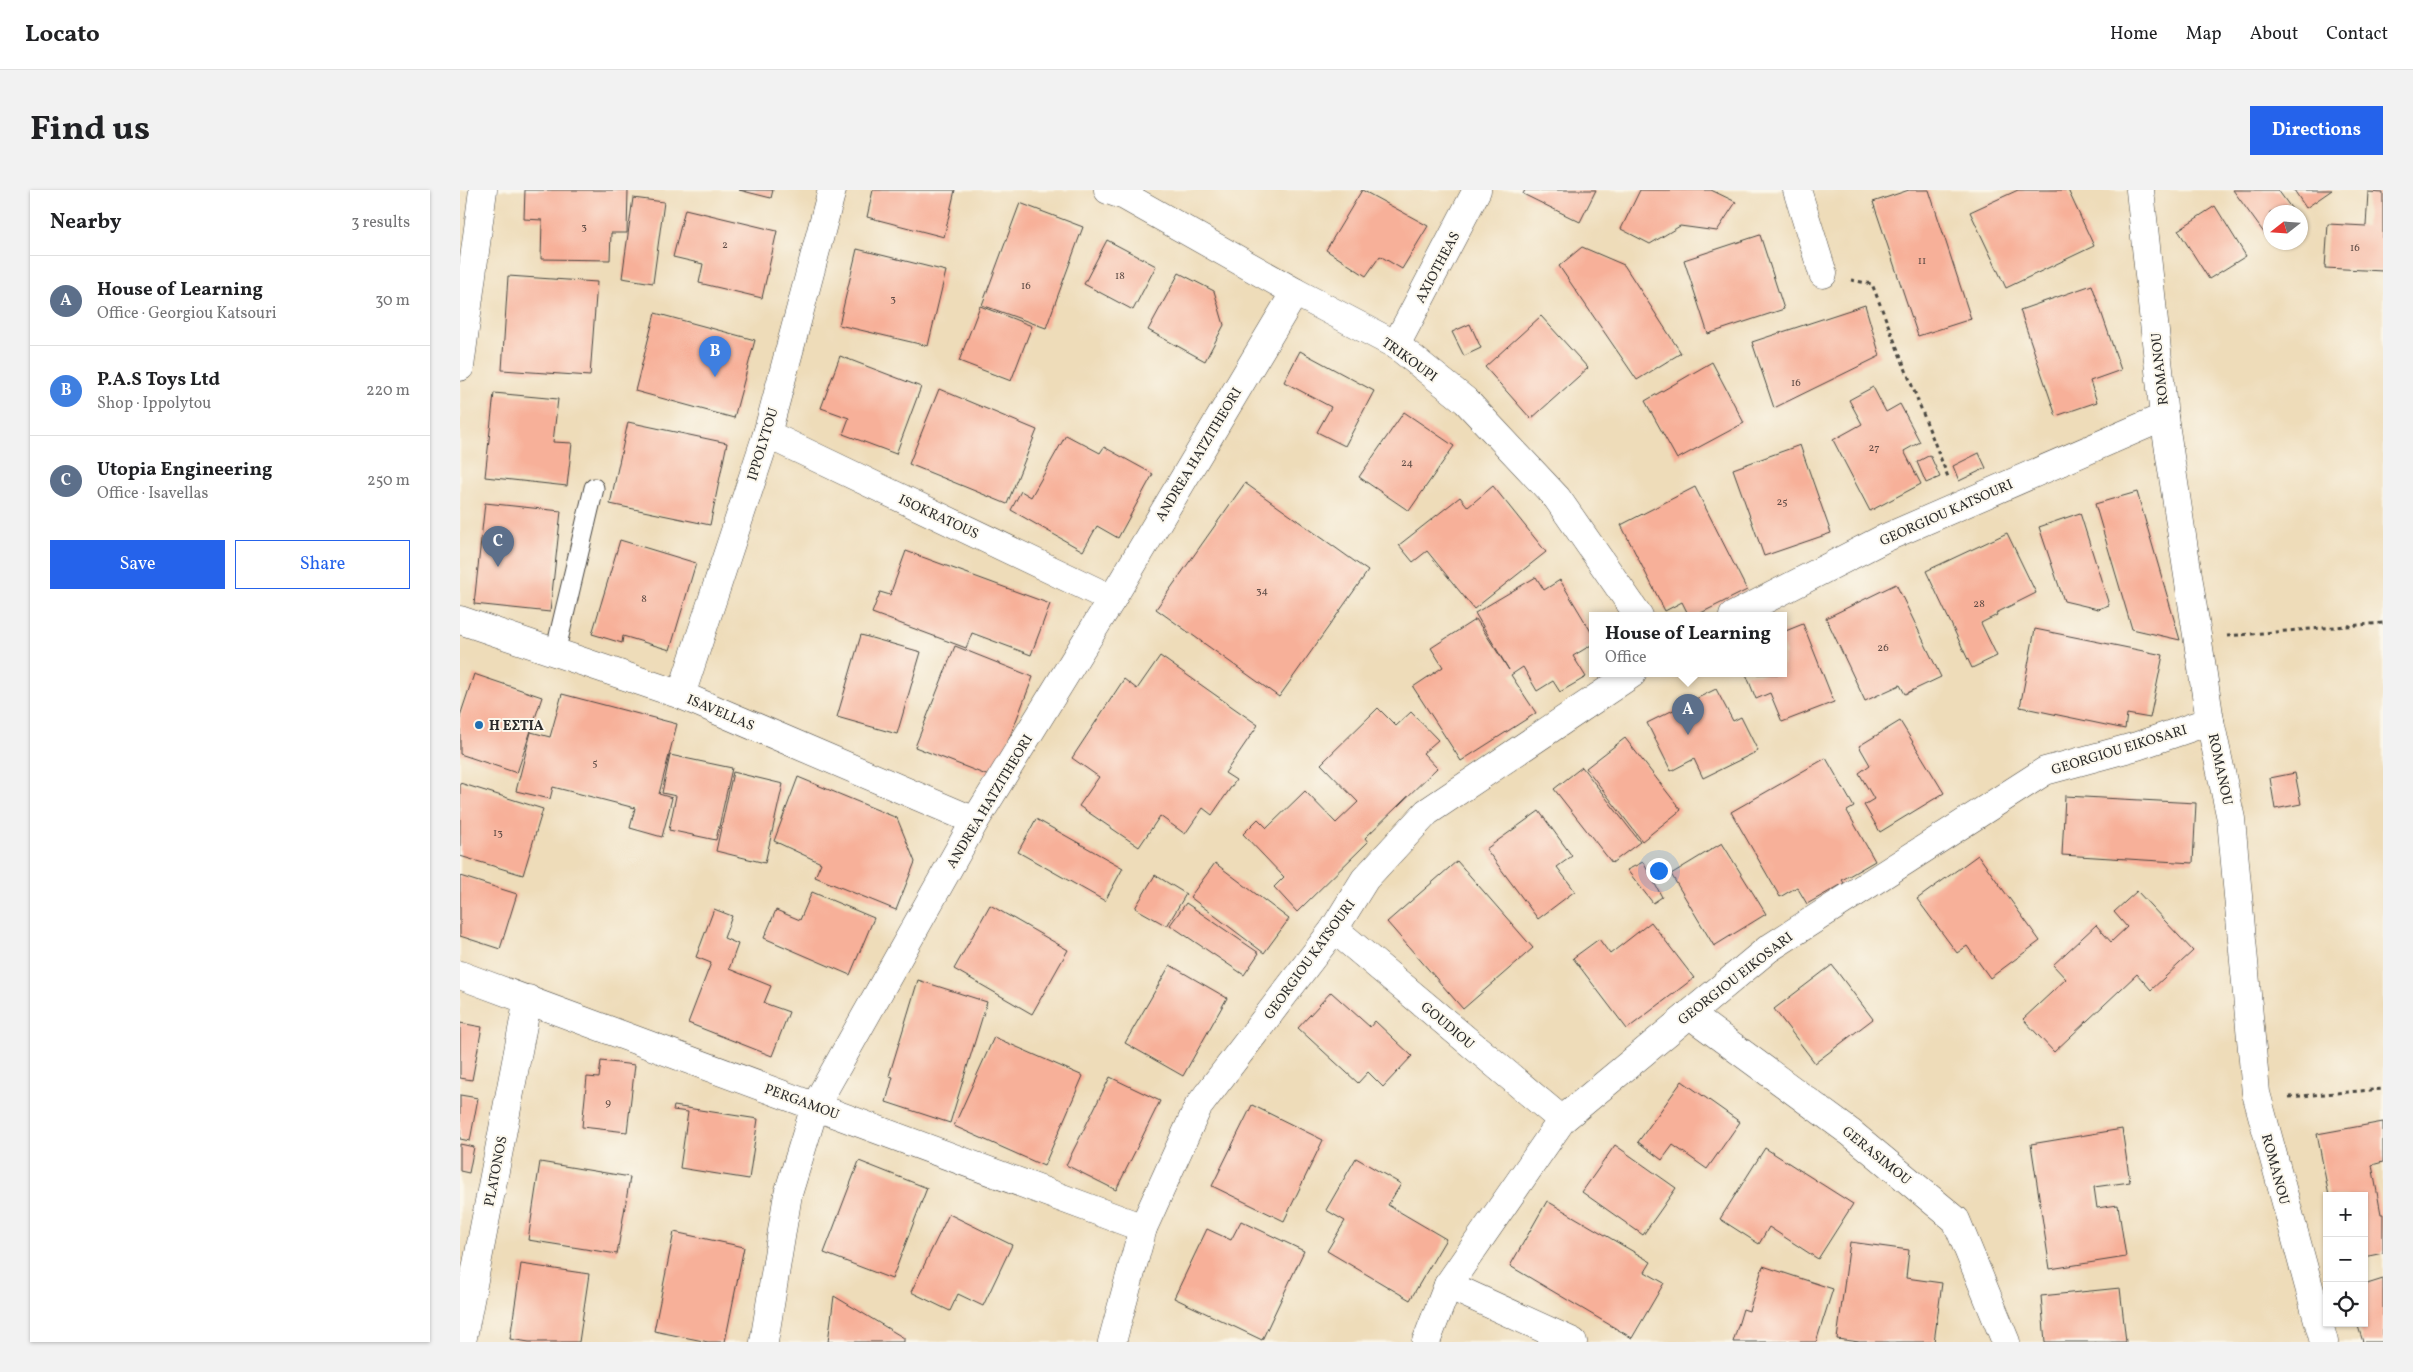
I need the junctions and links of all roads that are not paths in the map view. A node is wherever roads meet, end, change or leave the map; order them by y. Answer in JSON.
{"nodes":[{"id":1,"x":483,"y":190,"type":"edge"},
{"id":2,"x":832,"y":190,"type":"edge"},
{"id":3,"x":1478,"y":190,"type":"edge"},
{"id":4,"x":1797,"y":190,"type":"edge"},
{"id":5,"x":2140,"y":190,"type":"edge"},
{"id":6,"x":1120,"y":192,"type":"edge"},
{"id":7,"x":1823,"y":274,"type":"road end"},
{"id":8,"x":1294,"y":292,"type":"junction"},
{"id":9,"x":1396,"y":345,"type":"junction"},
{"id":10,"x":460,"y":368,"type":"edge"},
{"id":11,"x":2164,"y":417,"type":"junction"},
{"id":12,"x":767,"y":434,"type":"junction"},
{"id":13,"x":594,"y":488,"type":"dead end"},
{"id":14,"x":1112,"y":599,"type":"junction"},
{"id":15,"x":1636,"y":612,"type":"edge"},
{"id":16,"x":1741,"y":612,"type":"edge"},
{"id":17,"x":460,"y":620,"type":"edge"},
{"id":18,"x":555,"y":653,"type":"junction"},
{"id":19,"x":1628,"y":677,"type":"edge"},
{"id":20,"x":681,"y":695,"type":"junction"},
{"id":21,"x":2210,"y":721,"type":"junction"},
{"id":22,"x":975,"y":821,"type":"junction"},
{"id":23,"x":1334,"y":930,"type":"junction"},
{"id":24,"x":460,"y":975,"type":"edge"},
{"id":25,"x":528,"y":999,"type":"junction"},
{"id":26,"x":1689,"y":1014,"type":"junction"},
{"id":27,"x":815,"y":1106,"type":"junction"},
{"id":28,"x":1562,"y":1120,"type":"junction"},
{"id":29,"x":1143,"y":1228,"type":"junction"},
{"id":30,"x":1448,"y":1285,"type":"junction"},
{"id":31,"x":462,"y":1342,"type":"edge"},
{"id":32,"x":764,"y":1342,"type":"edge"},
{"id":33,"x":1112,"y":1342,"type":"edge"},
{"id":34,"x":1426,"y":1342,"type":"edge"},
{"id":35,"x":1573,"y":1342,"type":"edge"},
{"id":36,"x":2006,"y":1342,"type":"edge"},
{"id":37,"x":2324,"y":1342,"type":"edge"}],
"edges":[{"from":1,"to":10,"type":"street"},
{"from":2,"to":12,"type":"street","name":"IPPOLYTOU"},
{"from":3,"to":9,"type":"street","name":"AXIOTHEAS"},
{"from":4,"to":7,"type":"street"},
{"from":5,"to":11,"type":"street","name":"ROMANOU"},
{"from":6,"to":8,"type":"street","name":"TRIKOUPI"},
{"from":8,"to":9,"type":"street","name":"TRIKOUPI"},
{"from":8,"to":14,"type":"street","name":"ANDREA HATZITHEORI"},
{"from":9,"to":15,"type":"street","name":"TRIKOUPI"},
{"from":11,"to":16,"type":"street","name":"GEORGIOU KATSOURI"},
{"from":11,"to":21,"type":"street","name":"ROMANOU"},
{"from":12,"to":14,"type":"street","name":"ISOKRATOUS"},
{"from":12,"to":20,"type":"street","name":"IPPOLYTOU"},
{"from":13,"to":18,"type":"lane"},
{"from":14,"to":22,"type":"street","name":"ANDREA HATZITHEORI"},
{"from":17,"to":18,"type":"street","name":"ISAVELLAS"},
{"from":18,"to":20,"type":"street","name":"ISAVELLAS"},
{"from":19,"to":23,"type":"street","name":"GEORGIOU KATSOURI"},
{"from":20,"to":22,"type":"street","name":"ISAVELLAS"},
{"from":21,"to":26,"type":"street","name":"GEORGIOU EIKOSARI"},
{"from":21,"to":37,"type":"street","name":"ROMANOU"},
{"from":22,"to":27,"type":"street","name":"ANDREA HATZITHEORI"},
{"from":23,"to":28,"type":"street","name":"GOUDIOU"},
{"from":23,"to":29,"type":"street","name":"GEORGIOU KATSOURI"},
{"from":24,"to":25,"type":"street","name":"PERGAMOU"},
{"from":25,"to":27,"type":"street","name":"PERGAMOU"},
{"from":25,"to":31,"type":"street","name":"PLATONOS"},
{"from":26,"to":28,"type":"street","name":"GEORGIOU EIKOSARI"},
{"from":26,"to":36,"type":"street","name":"GERASIMOU"},
{"from":27,"to":29,"type":"street","name":"PERGAMOU"},
{"from":27,"to":32,"type":"street","name":"ANDREA HATZITHEORI"},
{"from":28,"to":30,"type":"street","name":"GEORGIOU EIKOSARI"},
{"from":29,"to":33,"type":"street","name":"GEORGIOU KATSOURI"},
{"from":30,"to":34,"type":"street","name":"GEORGIOU EIKOSARI"},
{"from":30,"to":35,"type":"street"}]}
